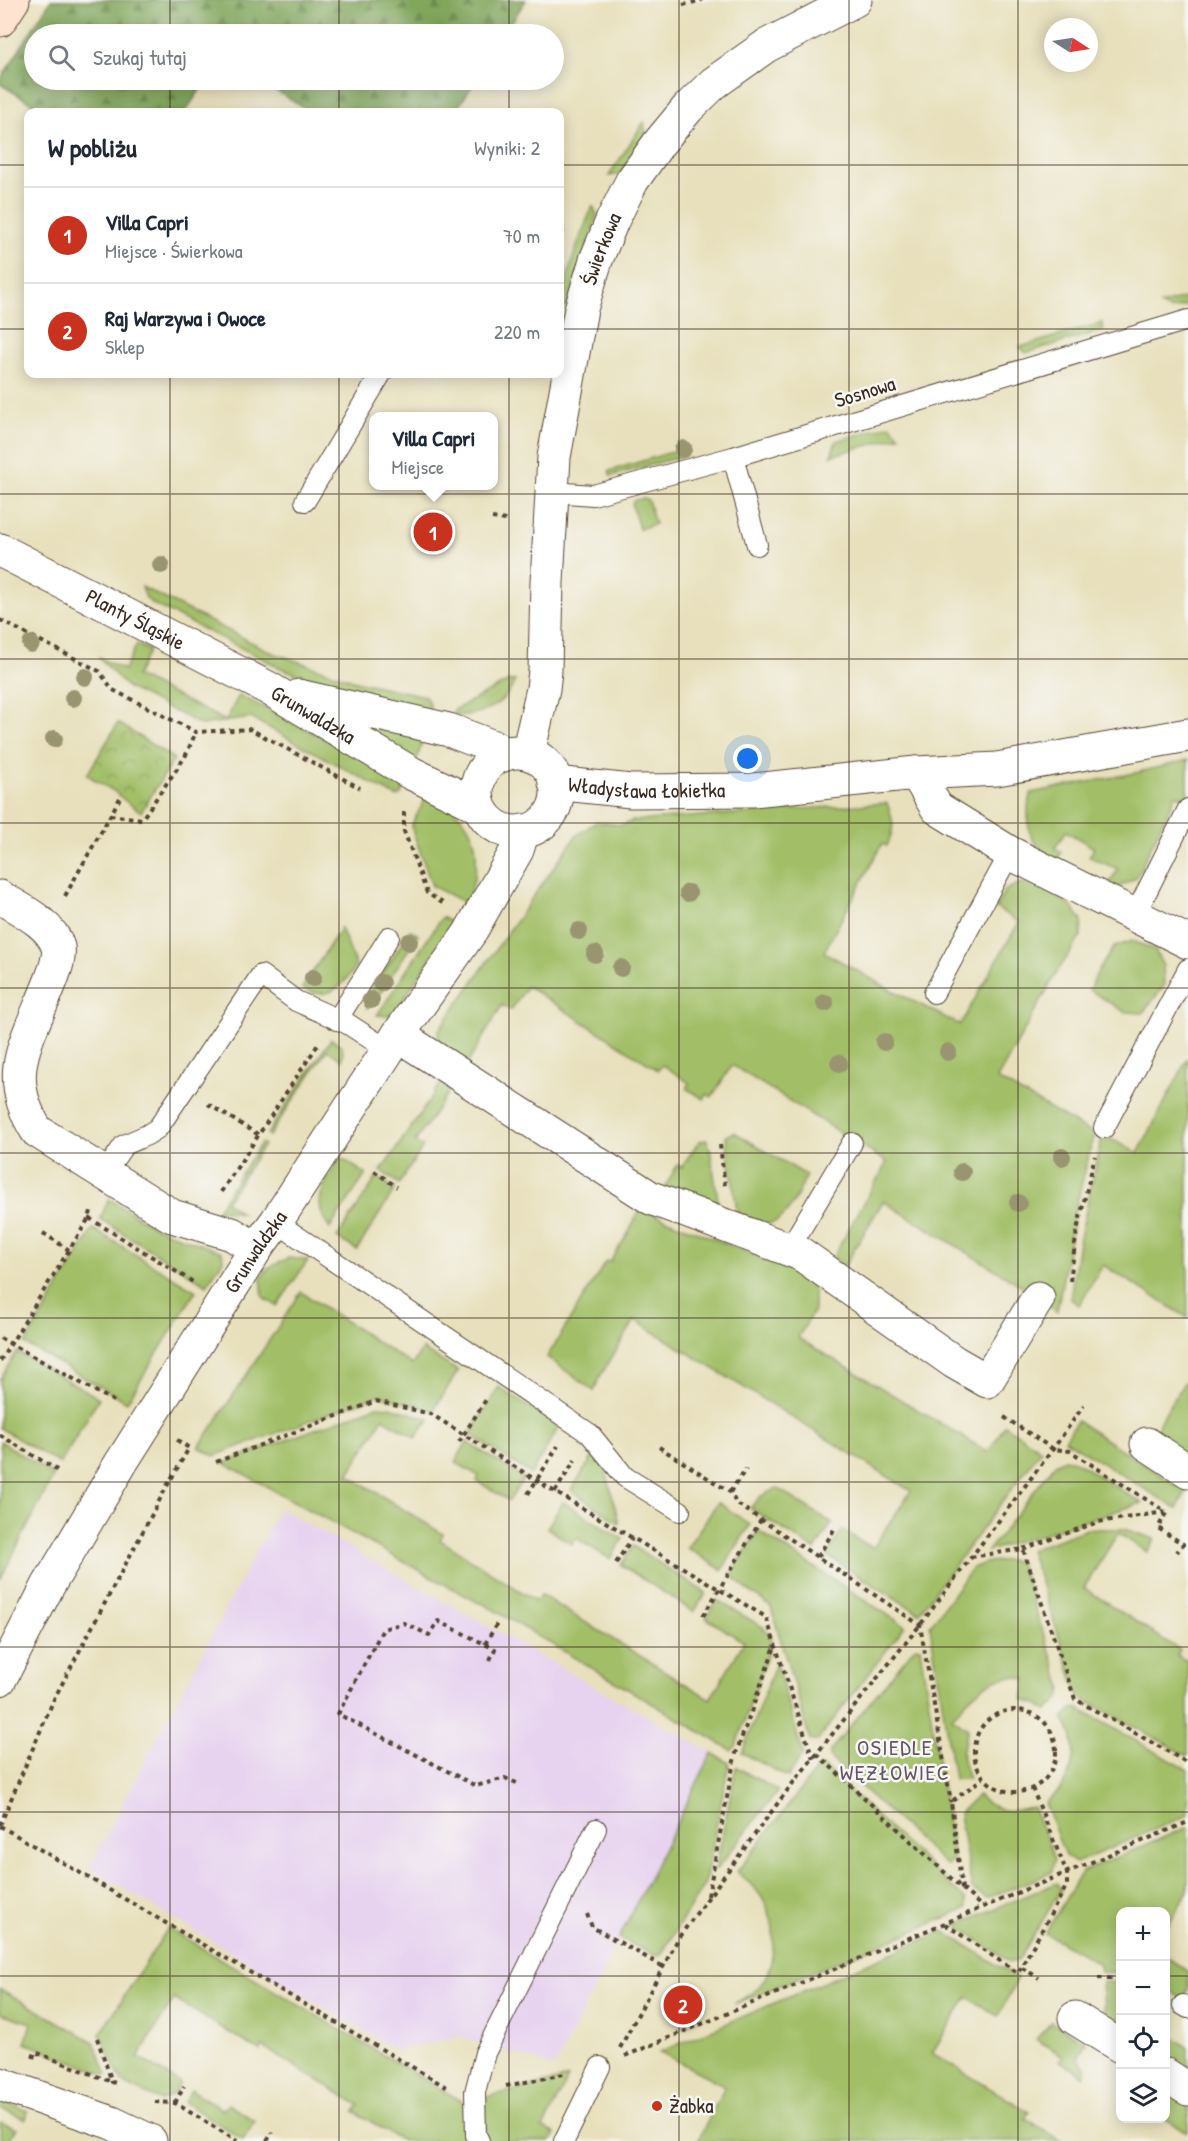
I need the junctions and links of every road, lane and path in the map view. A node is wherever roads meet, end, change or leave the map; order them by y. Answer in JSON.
{"nodes":[{"id":1,"x":13,"y":0,"type":"edge"},
{"id":2,"x":702,"y":0,"type":"edge"},
{"id":3,"x":855,"y":0,"type":"edge"},
{"id":4,"x":683,"y":5,"type":"dead end"},
{"id":5,"x":0,"y":20,"type":"edge"},
{"id":6,"x":1188,"y":320,"type":"edge"},
{"id":7,"x":566,"y":365,"type":"edge"},
{"id":8,"x":379,"y":378,"type":"edge"},
{"id":9,"x":733,"y":457,"type":"junction"},
{"id":10,"x":554,"y":492,"type":"junction"},
{"id":11,"x":305,"y":501,"type":"dead end"},
{"id":12,"x":492,"y":518,"type":"dead end"},
{"id":13,"x":506,"y":520,"type":"dead end"},
{"id":14,"x":757,"y":545,"type":"dead end"},
{"id":15,"x":0,"y":550,"type":"edge"},
{"id":16,"x":0,"y":620,"type":"edge"},
{"id":17,"x":268,"y":688,"type":"junction"},
{"id":18,"x":196,"y":732,"type":"junction"},
{"id":19,"x":1188,"y":735,"type":"edge"},
{"id":20,"x":516,"y":754,"type":"junction"},
{"id":21,"x":916,"y":773,"type":"junction"},
{"id":22,"x":555,"y":783,"type":"junction"},
{"id":23,"x":364,"y":790,"type":"dead end"},
{"id":24,"x":120,"y":798,"type":"dead end"},
{"id":25,"x":480,"y":806,"type":"junction"},
{"id":26,"x":395,"y":807,"type":"dead end"},
{"id":27,"x":1188,"y":808,"type":"edge"},
{"id":28,"x":110,"y":814,"type":"junction"},
{"id":29,"x":523,"y":831,"type":"junction"},
{"id":30,"x":1010,"y":853,"type":"junction"},
{"id":31,"x":0,"y":897,"type":"edge"},
{"id":32,"x":64,"y":897,"type":"dead end"},
{"id":33,"x":444,"y":905,"type":"dead end"},
{"id":34,"x":1135,"y":915,"type":"junction"},
{"id":35,"x":389,"y":937,"type":"dead end"},
{"id":36,"x":1188,"y":942,"type":"edge"},
{"id":37,"x":1188,"y":969,"type":"edge"},
{"id":38,"x":934,"y":993,"type":"dead end"},
{"id":39,"x":337,"y":1020,"type":"junction"},
{"id":40,"x":324,"y":1035,"type":"dead end"},
{"id":41,"x":393,"y":1043,"type":"junction"},
{"id":42,"x":184,"y":1089,"type":"junction"},
{"id":43,"x":1104,"y":1128,"type":"joint"},
{"id":44,"x":259,"y":1135,"type":"junction"},
{"id":45,"x":852,"y":1143,"type":"dead end"},
{"id":46,"x":374,"y":1171,"type":"dead end"},
{"id":47,"x":104,"y":1174,"type":"junction"},
{"id":48,"x":397,"y":1187,"type":"dead end"},
{"id":49,"x":218,"y":1197,"type":"dead end"},
{"id":50,"x":91,"y":1210,"type":"dead end"},
{"id":51,"x":89,"y":1218,"type":"junction"},
{"id":52,"x":276,"y":1222,"type":"junction"},
{"id":53,"x":43,"y":1233,"type":"dead end"},
{"id":54,"x":256,"y":1249,"type":"junction"},
{"id":55,"x":789,"y":1249,"type":"junction"},
{"id":56,"x":69,"y":1250,"type":"junction"},
{"id":57,"x":1070,"y":1283,"type":"dead end"},
{"id":58,"x":1038,"y":1298,"type":"dead end"},
{"id":59,"x":223,"y":1300,"type":"junction"},
{"id":60,"x":0,"y":1338,"type":"edge"},
{"id":61,"x":11,"y":1344,"type":"junction"},
{"id":62,"x":0,"y":1361,"type":"edge"},
{"id":63,"x":502,"y":1374,"type":"junction"},
{"id":64,"x":1084,"y":1405,"type":"dead end"},
{"id":65,"x":1004,"y":1417,"type":"dead end"},
{"id":66,"x":148,"y":1422,"type":"junction"},
{"id":67,"x":573,"y":1423,"type":"junction"},
{"id":68,"x":0,"y":1435,"type":"edge"},
{"id":69,"x":463,"y":1435,"type":"junction"},
{"id":70,"x":459,"y":1443,"type":"dead end"},
{"id":71,"x":1147,"y":1444,"type":"dead end"},
{"id":72,"x":659,"y":1447,"type":"dead end"},
{"id":73,"x":1053,"y":1449,"type":"junction"},
{"id":74,"x":216,"y":1462,"type":"dead end"},
{"id":75,"x":57,"y":1470,"type":"dead end"},
{"id":76,"x":746,"y":1470,"type":"dead end"},
{"id":77,"x":1188,"y":1471,"type":"edge"},
{"id":78,"x":536,"y":1481,"type":"junction"},
{"id":79,"x":730,"y":1492,"type":"junction"},
{"id":80,"x":528,"y":1494,"type":"dead end"},
{"id":81,"x":680,"y":1511,"type":"dead end"},
{"id":82,"x":1166,"y":1512,"type":"junction"},
{"id":83,"x":761,"y":1520,"type":"junction"},
{"id":84,"x":836,"y":1526,"type":"dead end"},
{"id":85,"x":632,"y":1538,"type":"junction"},
{"id":86,"x":1023,"y":1550,"type":"junction"},
{"id":87,"x":1177,"y":1552,"type":"dead end"},
{"id":88,"x":818,"y":1557,"type":"junction"},
{"id":89,"x":971,"y":1557,"type":"junction"},
{"id":90,"x":616,"y":1563,"type":"dead end"},
{"id":91,"x":720,"y":1590,"type":"junction"},
{"id":92,"x":703,"y":1616,"type":"dead end"},
{"id":93,"x":498,"y":1622,"type":"dead end"},
{"id":94,"x":920,"y":1625,"type":"junction"},
{"id":95,"x":485,"y":1644,"type":"junction"},
{"id":96,"x":776,"y":1646,"type":"junction"},
{"id":97,"x":490,"y":1660,"type":"dead end"},
{"id":98,"x":0,"y":1679,"type":"edge"},
{"id":99,"x":817,"y":1754,"type":"junction"},
{"id":100,"x":813,"y":1759,"type":"junction"},
{"id":101,"x":1188,"y":1763,"type":"edge"},
{"id":102,"x":983,"y":1778,"type":"junction"},
{"id":103,"x":519,"y":1784,"type":"dead end"},
{"id":104,"x":1032,"y":1788,"type":"junction"},
{"id":105,"x":951,"y":1802,"type":"junction"},
{"id":106,"x":1188,"y":1822,"type":"edge"},
{"id":107,"x":0,"y":1826,"type":"edge"},
{"id":108,"x":596,"y":1829,"type":"dead end"},
{"id":109,"x":573,"y":1873,"type":"junction"},
{"id":110,"x":1067,"y":1873,"type":"junction"},
{"id":111,"x":963,"y":1890,"type":"junction"},
{"id":112,"x":707,"y":1900,"type":"junction"},
{"id":113,"x":982,"y":1907,"type":"junction"},
{"id":114,"x":945,"y":1924,"type":"junction"},
{"id":115,"x":664,"y":1967,"type":"junction"},
{"id":116,"x":1021,"y":1968,"type":"junction"},
{"id":117,"x":1039,"y":1978,"type":"dead end"},
{"id":118,"x":1098,"y":1978,"type":"dead end"},
{"id":119,"x":1116,"y":1979,"type":"edge"},
{"id":120,"x":1075,"y":2018,"type":"dead end"},
{"id":121,"x":97,"y":2038,"type":"dead end"},
{"id":122,"x":1116,"y":2044,"type":"edge"},
{"id":123,"x":606,"y":2064,"type":"junction"},
{"id":124,"x":1170,"y":2078,"type":"edge"},
{"id":125,"x":0,"y":2084,"type":"edge"},
{"id":126,"x":121,"y":2086,"type":"dead end"},
{"id":127,"x":184,"y":2086,"type":"dead end"},
{"id":128,"x":1188,"y":2089,"type":"edge"},
{"id":129,"x":475,"y":2092,"type":"junction"},
{"id":130,"x":147,"y":2098,"type":"dead end"},
{"id":131,"x":175,"y":2103,"type":"junction"},
{"id":132,"x":273,"y":2132,"type":"dead end"},
{"id":133,"x":150,"y":2141,"type":"edge"},
{"id":134,"x":237,"y":2141,"type":"edge"},
{"id":135,"x":267,"y":2141,"type":"edge"},
{"id":136,"x":479,"y":2141,"type":"edge"},
{"id":137,"x":564,"y":2141,"type":"edge"}],
"edges":[{"from":1,"to":5,"type":"street"},
{"from":2,"to":4,"type":"path"},
{"from":3,"to":7,"type":"street","name":"Świerkowa"},
{"from":6,"to":9,"type":"lane","name":"Sosnowa"},
{"from":7,"to":10,"type":"street","name":"Świerkowa"},
{"from":8,"to":11,"type":"lane"},
{"from":9,"to":10,"type":"lane","name":"Sosnowa"},
{"from":9,"to":14,"type":"lane"},
{"from":10,"to":20,"type":"street","name":"Świerkowa"},
{"from":12,"to":13,"type":"path"},
{"from":15,"to":17,"type":"street","name":"Planty Śląskie"},
{"from":16,"to":18,"type":"path"},
{"from":17,"to":20,"type":"street","name":"Grunwaldzka"},
{"from":17,"to":25,"type":"street","name":"Grunwaldzka"},
{"from":18,"to":23,"type":"path"},
{"from":18,"to":28,"type":"path"},
{"from":19,"to":21,"type":"street","name":"Władysława Łokietka"},
{"from":20,"to":22,"type":"street"},
{"from":20,"to":25,"type":"street"},
{"from":21,"to":22,"type":"street","name":"Władysława Łokietka"},
{"from":21,"to":30,"type":"street"},
{"from":22,"to":29,"type":"street"},
{"from":24,"to":28,"type":"path"},
{"from":25,"to":29,"type":"street"},
{"from":26,"to":33,"type":"path"},
{"from":27,"to":34,"type":"lane"},
{"from":28,"to":32,"type":"path"},
{"from":29,"to":41,"type":"street","name":"Grunwaldzka"},
{"from":30,"to":34,"type":"street"},
{"from":30,"to":38,"type":"lane"},
{"from":31,"to":47,"type":"street"},
{"from":34,"to":36,"type":"street"},
{"from":35,"to":39,"type":"lane"},
{"from":37,"to":43,"type":"lane"},
{"from":39,"to":41,"type":"lane"},
{"from":39,"to":42,"type":"lane"},
{"from":40,"to":44,"type":"path"},
{"from":41,"to":52,"type":"street","name":"Grunwaldzka"},
{"from":41,"to":55,"type":"street"},
{"from":42,"to":44,"type":"path"},
{"from":42,"to":47,"type":"lane"},
{"from":43,"to":57,"type":"path"},
{"from":44,"to":49,"type":"path"},
{"from":45,"to":55,"type":"lane"},
{"from":46,"to":48,"type":"path"},
{"from":47,"to":54,"type":"street"},
{"from":50,"to":51,"type":"path"},
{"from":51,"to":56,"type":"path"},
{"from":51,"to":59,"type":"path"},
{"from":52,"to":54,"type":"street","name":"Grunwaldzka"},
{"from":52,"to":63,"type":"lane"},
{"from":53,"to":56,"type":"path"},
{"from":54,"to":59,"type":"street","name":"Grunwaldzka"},
{"from":55,"to":58,"type":"street"},
{"from":56,"to":61,"type":"path"},
{"from":59,"to":66,"type":"street","name":"Grunwaldzka"},
{"from":60,"to":61,"type":"path"},
{"from":61,"to":62,"type":"path"},
{"from":61,"to":66,"type":"path"},
{"from":63,"to":67,"type":"lane"},
{"from":63,"to":69,"type":"path"},
{"from":64,"to":73,"type":"path"},
{"from":65,"to":73,"type":"path"},
{"from":66,"to":98,"type":"street","name":"Grunwaldzka"},
{"from":66,"to":107,"type":"path"},
{"from":67,"to":78,"type":"path"},
{"from":67,"to":81,"type":"lane"},
{"from":68,"to":75,"type":"path"},
{"from":69,"to":70,"type":"path"},
{"from":69,"to":74,"type":"path"},
{"from":69,"to":78,"type":"path"},
{"from":71,"to":77,"type":"street"},
{"from":72,"to":79,"type":"path"},
{"from":73,"to":82,"type":"path"},
{"from":73,"to":89,"type":"path"},
{"from":76,"to":79,"type":"path"},
{"from":78,"to":80,"type":"path"},
{"from":78,"to":85,"type":"path"},
{"from":79,"to":83,"type":"path"},
{"from":82,"to":86,"type":"path"},
{"from":82,"to":87,"type":"path"},
{"from":83,"to":88,"type":"path"},
{"from":83,"to":91,"type":"path"},
{"from":84,"to":88,"type":"path"},
{"from":85,"to":90,"type":"path"},
{"from":85,"to":91,"type":"path"},
{"from":86,"to":89,"type":"path"},
{"from":86,"to":101,"type":"path"},
{"from":88,"to":94,"type":"path"},
{"from":89,"to":94,"type":"path"},
{"from":91,"to":92,"type":"path"},
{"from":91,"to":96,"type":"path"},
{"from":93,"to":95,"type":"path"},
{"from":94,"to":99,"type":"path"},
{"from":94,"to":105,"type":"path"},
{"from":95,"to":97,"type":"path"},
{"from":95,"to":103,"type":"path"},
{"from":96,"to":100,"type":"path"},
{"from":96,"to":112,"type":"path"},
{"from":99,"to":100,"type":"path"},
{"from":99,"to":111,"type":"path"},
{"from":100,"to":112,"type":"path"},
{"from":102,"to":104,"type":"path"},
{"from":102,"to":104,"type":"path"},
{"from":102,"to":105,"type":"path"},
{"from":104,"to":110,"type":"path"},
{"from":105,"to":111,"type":"path"},
{"from":106,"to":110,"type":"path"},
{"from":107,"to":129,"type":"path"},
{"from":108,"to":109,"type":"lane"},
{"from":109,"to":115,"type":"path"},
{"from":109,"to":129,"type":"lane"},
{"from":110,"to":113,"type":"path"},
{"from":110,"to":116,"type":"path"},
{"from":111,"to":113,"type":"path"},
{"from":112,"to":115,"type":"path"},
{"from":113,"to":114,"type":"path"},
{"from":114,"to":116,"type":"path"},
{"from":114,"to":123,"type":"path"},
{"from":115,"to":123,"type":"path"},
{"from":116,"to":117,"type":"path"},
{"from":118,"to":119,"type":"path"},
{"from":120,"to":122,"type":"street"},
{"from":121,"to":126,"type":"path"},
{"from":123,"to":129,"type":"path"},
{"from":123,"to":137,"type":"lane"},
{"from":124,"to":128,"type":"street"},
{"from":125,"to":133,"type":"street"},
{"from":127,"to":131,"type":"path"},
{"from":129,"to":136,"type":"lane"},
{"from":130,"to":131,"type":"path"},
{"from":131,"to":134,"type":"path"},
{"from":132,"to":135,"type":"path"}]}
